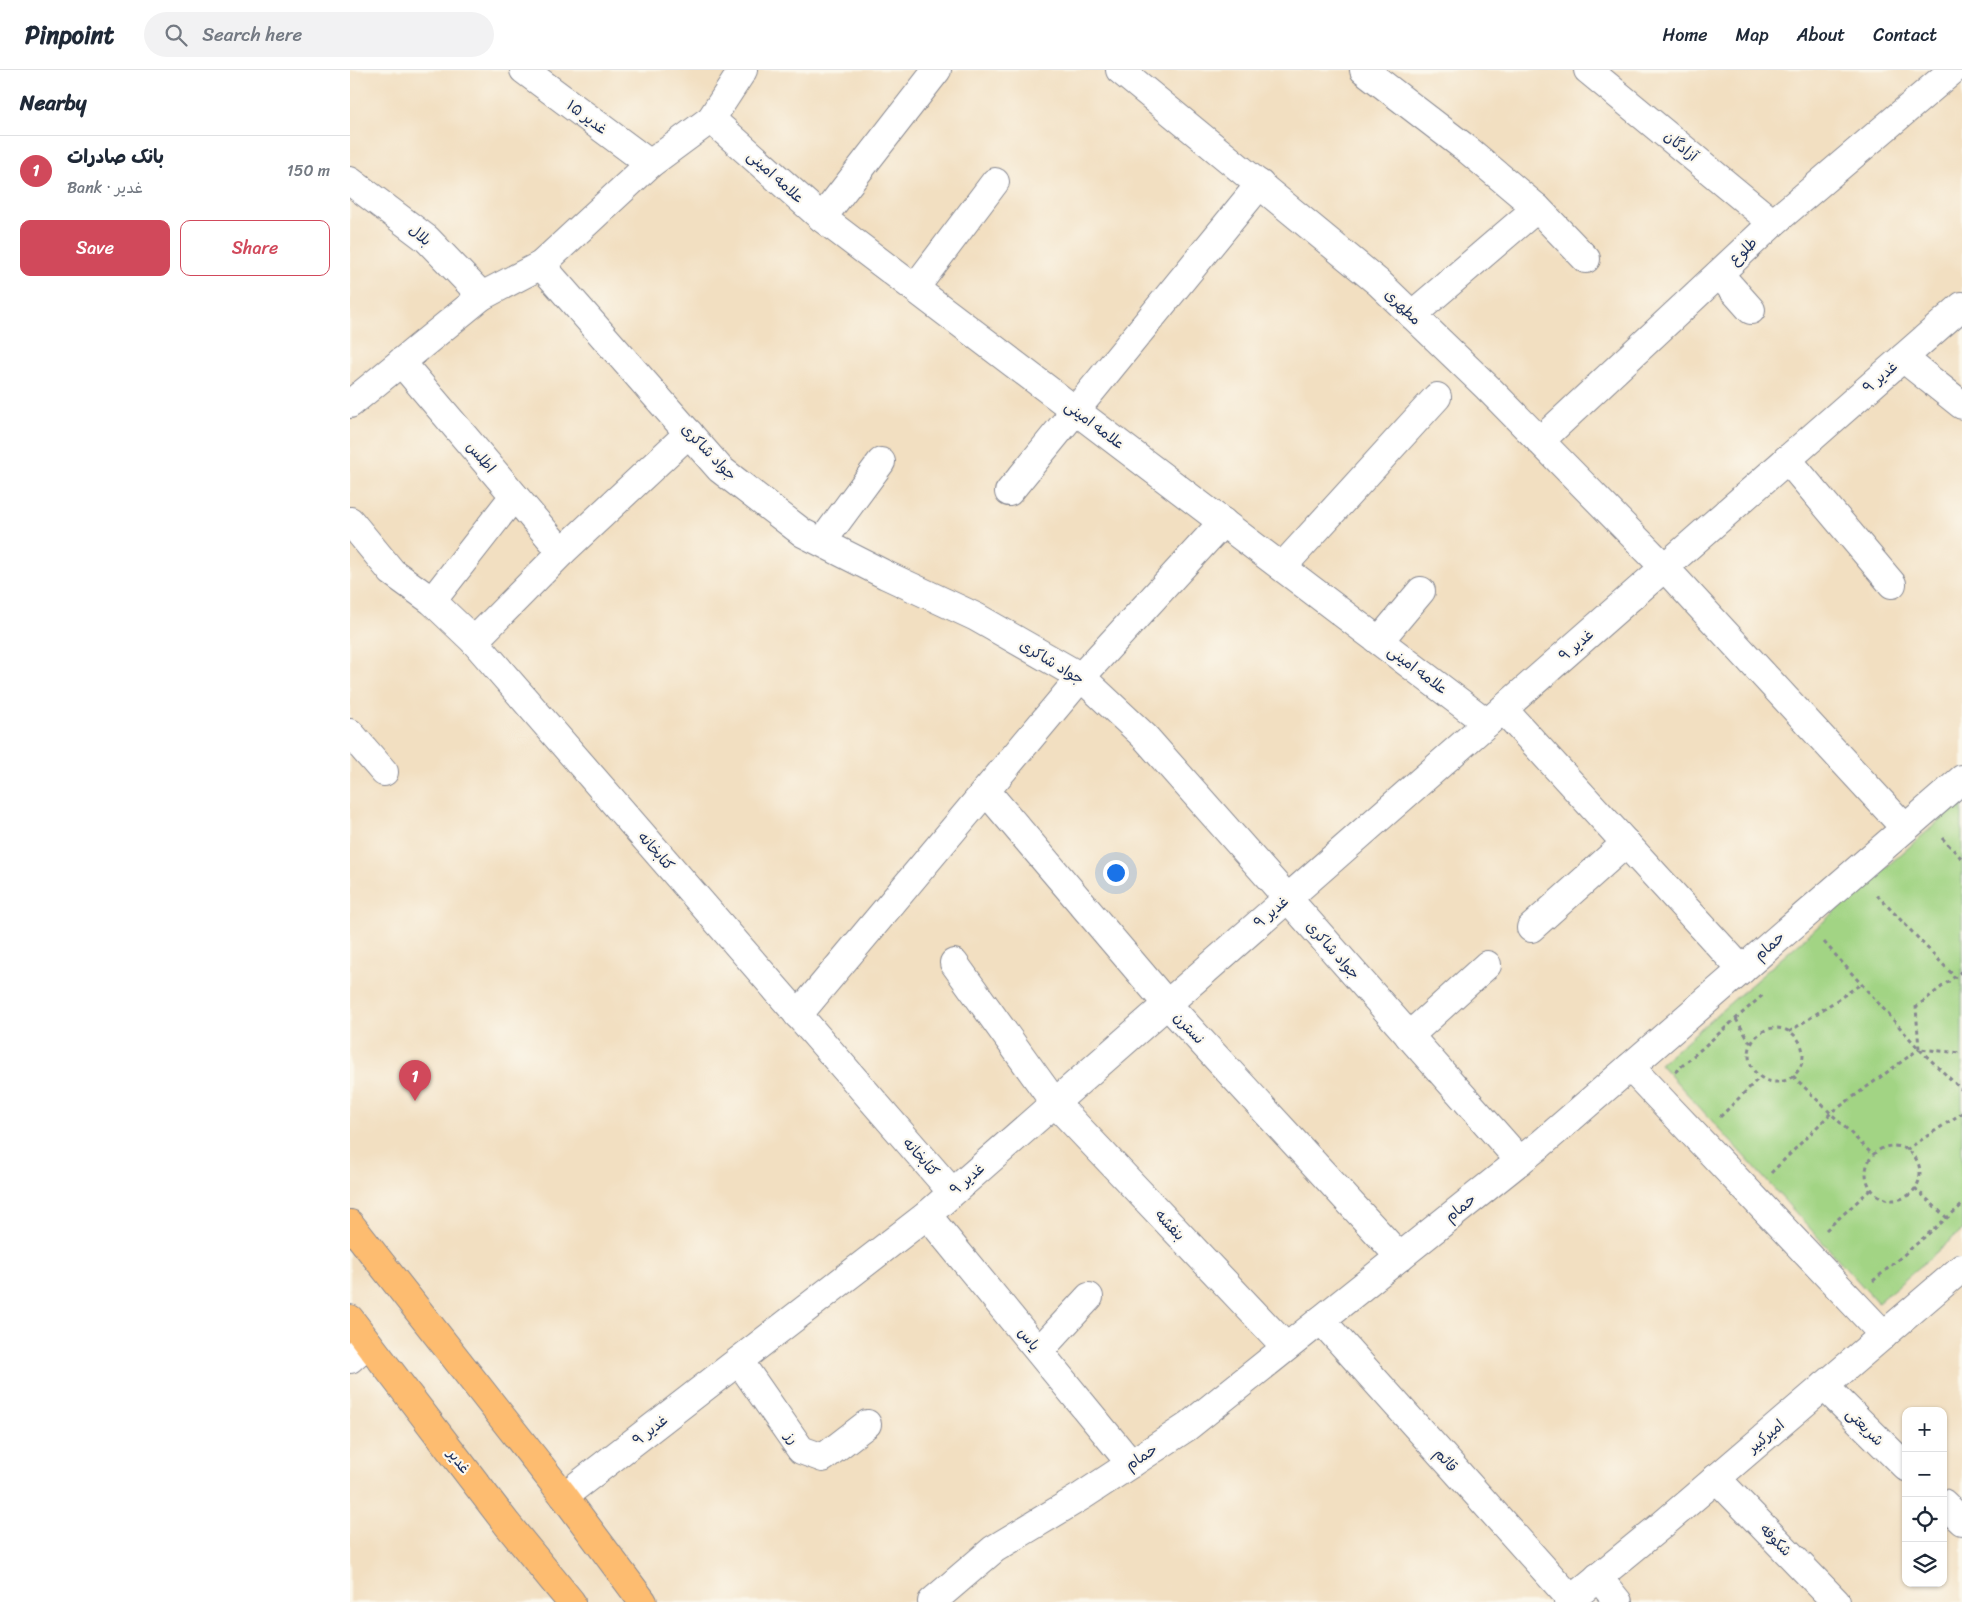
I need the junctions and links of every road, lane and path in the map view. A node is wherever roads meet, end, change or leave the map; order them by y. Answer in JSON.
{"nodes":[{"id":1,"x":524,"y":70,"type":"edge"},
{"id":2,"x":743,"y":70,"type":"edge"},
{"id":3,"x":937,"y":70,"type":"edge"},
{"id":4,"x":1364,"y":70,"type":"edge"},
{"id":5,"x":1588,"y":70,"type":"edge"},
{"id":6,"x":1953,"y":70,"type":"edge"},
{"id":7,"x":1125,"y":71,"type":"edge"},
{"id":8,"x":711,"y":119,"type":"junction"},
{"id":9,"x":650,"y":164,"type":"junction"},
{"id":10,"x":350,"y":182,"type":"edge"},
{"id":11,"x":995,"y":182,"type":"dead end"},
{"id":12,"x":1260,"y":184,"type":"junction"},
{"id":13,"x":1538,"y":208,"type":"junction"},
{"id":14,"x":822,"y":218,"type":"junction"},
{"id":15,"x":1774,"y":223,"type":"junction"},
{"id":16,"x":1586,"y":259,"type":"dead end"},
{"id":17,"x":541,"y":265,"type":"junction"},
{"id":18,"x":1719,"y":274,"type":"junction"},
{"id":19,"x":915,"y":288,"type":"junction"},
{"id":20,"x":482,"y":296,"type":"junction"},
{"id":21,"x":1962,"y":306,"type":"edge"},
{"id":22,"x":1751,"y":310,"type":"dead end"},
{"id":23,"x":1412,"y":315,"type":"junction"},
{"id":24,"x":1903,"y":358,"type":"junction"},
{"id":25,"x":401,"y":362,"type":"junction"},
{"id":26,"x":1437,"y":397,"type":"dead end"},
{"id":27,"x":350,"y":404,"type":"edge"},
{"id":28,"x":1962,"y":405,"type":"edge"},
{"id":29,"x":1076,"y":411,"type":"junction"},
{"id":30,"x":689,"y":433,"type":"junction"},
{"id":31,"x":1540,"y":441,"type":"junction"},
{"id":32,"x":1788,"y":459,"type":"junction"},
{"id":33,"x":881,"y":462,"type":"dead end"},
{"id":34,"x":1009,"y":492,"type":"dead end"},
{"id":35,"x":514,"y":496,"type":"junction"},
{"id":36,"x":350,"y":521,"type":"edge"},
{"id":37,"x":1223,"y":522,"type":"junction"},
{"id":38,"x":822,"y":542,"type":"junction"},
{"id":39,"x":562,"y":552,"type":"junction"},
{"id":40,"x":1282,"y":567,"type":"junction"},
{"id":41,"x":1664,"y":567,"type":"junction"},
{"id":42,"x":1892,"y":584,"type":"dead end"},
{"id":43,"x":1421,"y":591,"type":"dead end"},
{"id":44,"x":432,"y":601,"type":"junction"},
{"id":45,"x":474,"y":641,"type":"junction"},
{"id":46,"x":1379,"y":641,"type":"junction"},
{"id":47,"x":1081,"y":677,"type":"junction"},
{"id":48,"x":1495,"y":716,"type":"junction"},
{"id":49,"x":350,"y":733,"type":"edge"},
{"id":50,"x":384,"y":772,"type":"dead end"},
{"id":51,"x":1962,"y":779,"type":"edge"},
{"id":52,"x":986,"y":791,"type":"junction"},
{"id":53,"x":1906,"y":828,"type":"junction"},
{"id":54,"x":1949,"y":832,"type":"dead end"},
{"id":55,"x":1942,"y":838,"type":"junction"},
{"id":56,"x":1626,"y":843,"type":"junction"},
{"id":57,"x":1935,"y":844,"type":"dead end"},
{"id":58,"x":1962,"y":859,"type":"edge"},
{"id":59,"x":1884,"y":889,"type":"dead end"},
{"id":60,"x":1877,"y":895,"type":"junction"},
{"id":61,"x":1287,"y":898,"type":"junction"},
{"id":62,"x":1870,"y":901,"type":"dead end"},
{"id":63,"x":1531,"y":928,"type":"dead end"},
{"id":64,"x":1830,"y":936,"type":"dead end"},
{"id":65,"x":1824,"y":942,"type":"junction"},
{"id":66,"x":1817,"y":948,"type":"dead end"},
{"id":67,"x":954,"y":963,"type":"dead end"},
{"id":68,"x":1487,"y":965,"type":"dead end"},
{"id":69,"x":1742,"y":970,"type":"junction"},
{"id":70,"x":1962,"y":971,"type":"edge"},
{"id":71,"x":1954,"y":976,"type":"junction"},
{"id":72,"x":1861,"y":984,"type":"junction"},
{"id":73,"x":1765,"y":993,"type":"dead end"},
{"id":74,"x":1167,"y":1004,"type":"junction"},
{"id":75,"x":798,"y":1015,"type":"junction"},
{"id":76,"x":1736,"y":1019,"type":"junction"},
{"id":77,"x":1789,"y":1032,"type":"junction"},
{"id":78,"x":1410,"y":1036,"type":"junction"},
{"id":79,"x":1751,"y":1044,"type":"junction"},
{"id":80,"x":1919,"y":1049,"type":"junction"},
{"id":81,"x":1962,"y":1053,"type":"edge"},
{"id":82,"x":1630,"y":1066,"type":"junction"},
{"id":83,"x":1674,"y":1073,"type":"dead end"},
{"id":84,"x":1793,"y":1076,"type":"junction"},
{"id":85,"x":1760,"y":1077,"type":"junction"},
{"id":86,"x":1962,"y":1090,"type":"edge"},
{"id":87,"x":1054,"y":1102,"type":"junction"},
{"id":88,"x":1831,"y":1113,"type":"junction"},
{"id":89,"x":1962,"y":1113,"type":"edge"},
{"id":90,"x":1719,"y":1117,"type":"dead end"},
{"id":91,"x":1906,"y":1150,"type":"junction"},
{"id":92,"x":1873,"y":1155,"type":"junction"},
{"id":93,"x":1520,"y":1161,"type":"junction"},
{"id":94,"x":1766,"y":1177,"type":"dead end"},
{"id":95,"x":1915,"y":1188,"type":"junction"},
{"id":96,"x":1871,"y":1189,"type":"junction"},
{"id":97,"x":952,"y":1192,"type":"junction"},
{"id":98,"x":1962,"y":1205,"type":"edge"},
{"id":99,"x":926,"y":1215,"type":"junction"},
{"id":100,"x":1947,"y":1218,"type":"junction"},
{"id":101,"x":350,"y":1224,"type":"edge"},
{"id":102,"x":1830,"y":1238,"type":"dead end"},
{"id":103,"x":1400,"y":1257,"type":"junction"},
{"id":104,"x":1962,"y":1268,"type":"edge"},
{"id":105,"x":1867,"y":1275,"type":"dead end"},
{"id":106,"x":1089,"y":1298,"type":"dead end"},
{"id":107,"x":350,"y":1319,"type":"edge"},
{"id":108,"x":1321,"y":1320,"type":"junction"},
{"id":109,"x":1884,"y":1335,"type":"junction"},
{"id":110,"x":1286,"y":1347,"type":"junction"},
{"id":111,"x":359,"y":1351,"type":"edge"},
{"id":112,"x":1039,"y":1351,"type":"junction"},
{"id":113,"x":739,"y":1361,"type":"junction"},
{"id":114,"x":1824,"y":1386,"type":"junction"},
{"id":115,"x":867,"y":1424,"type":"dead end"},
{"id":116,"x":1902,"y":1463,"type":"edge"},
{"id":117,"x":1132,"y":1464,"type":"junction"},
{"id":118,"x":1716,"y":1478,"type":"junction"},
{"id":119,"x":564,"y":1496,"type":"junction"},
{"id":120,"x":1598,"y":1577,"type":"junction"},
{"id":121,"x":1570,"y":1601,"type":"edge"},
{"id":122,"x":572,"y":1602,"type":"edge"},
{"id":123,"x":644,"y":1602,"type":"edge"},
{"id":124,"x":932,"y":1602,"type":"edge"},
{"id":125,"x":1618,"y":1602,"type":"edge"},
{"id":126,"x":1836,"y":1602,"type":"edge"}],
"edges":[{"from":1,"to":9,"type":"street","name":"غدیر ۱۵"},
{"from":2,"to":8,"type":"street"},
{"from":3,"to":14,"type":"street"},
{"from":4,"to":13,"type":"street"},
{"from":5,"to":15,"type":"street","name":"آزادگان"},
{"from":6,"to":15,"type":"street","name":"طلوع"},
{"from":7,"to":12,"type":"street","name":"مطهری"},
{"from":8,"to":9,"type":"street"},
{"from":8,"to":14,"type":"street","name":"علامه امینی"},
{"from":9,"to":17,"type":"street"},
{"from":10,"to":20,"type":"street","name":"بلال"},
{"from":11,"to":19,"type":"street"},
{"from":12,"to":23,"type":"street","name":"مطهری"},
{"from":12,"to":29,"type":"street"},
{"from":13,"to":16,"type":"street"},
{"from":13,"to":23,"type":"street"},
{"from":14,"to":19,"type":"street","name":"علامه امینی"},
{"from":15,"to":18,"type":"street","name":"طلوع"},
{"from":17,"to":20,"type":"street"},
{"from":17,"to":30,"type":"street","name":"جواد شاکری"},
{"from":18,"to":22,"type":"street"},
{"from":18,"to":31,"type":"street","name":"طلوع"},
{"from":19,"to":29,"type":"street","name":"علامه امینی"},
{"from":20,"to":25,"type":"street"},
{"from":21,"to":24,"type":"street","name":"غدیر ۹"},
{"from":23,"to":31,"type":"street","name":"مطهری"},
{"from":24,"to":28,"type":"street"},
{"from":24,"to":32,"type":"street","name":"غدیر ۹"},
{"from":25,"to":27,"type":"street"},
{"from":25,"to":35,"type":"street","name":"اطلس"},
{"from":26,"to":40,"type":"street"},
{"from":29,"to":34,"type":"street"},
{"from":29,"to":37,"type":"street","name":"علامه امینی"},
{"from":30,"to":38,"type":"street","name":"جواد شاکری"},
{"from":30,"to":39,"type":"street"},
{"from":31,"to":41,"type":"street","name":"مطهری"},
{"from":32,"to":41,"type":"street","name":"غدیر ۹"},
{"from":32,"to":42,"type":"street"},
{"from":33,"to":38,"type":"street"},
{"from":35,"to":39,"type":"street","name":"اطلس"},
{"from":35,"to":44,"type":"street"},
{"from":36,"to":44,"type":"street","name":"کتابخانه"},
{"from":37,"to":40,"type":"street","name":"علامه امینی"},
{"from":37,"to":47,"type":"street"},
{"from":38,"to":47,"type":"street","name":"جواد شاکری"},
{"from":39,"to":45,"type":"street"},
{"from":40,"to":46,"type":"street","name":"علامه امینی"},
{"from":41,"to":48,"type":"street","name":"غدیر ۹"},
{"from":41,"to":53,"type":"street","name":"مطهری"},
{"from":43,"to":46,"type":"street"},
{"from":44,"to":45,"type":"street","name":"کتابخانه"},
{"from":45,"to":75,"type":"street","name":"کتابخانه"},
{"from":46,"to":48,"type":"street","name":"علامه امینی"},
{"from":47,"to":52,"type":"street"},
{"from":47,"to":61,"type":"street","name":"جواد شاکری"},
{"from":48,"to":56,"type":"street","name":"علامه امینی"},
{"from":48,"to":61,"type":"street","name":"غدیر ۹"},
{"from":49,"to":50,"type":"street"},
{"from":51,"to":53,"type":"street","name":"حمام"},
{"from":52,"to":74,"type":"street","name":"نسترن"},
{"from":52,"to":75,"type":"street"},
{"from":53,"to":69,"type":"street","name":"حمام"},
{"from":54,"to":55,"type":"path"},
{"from":55,"to":57,"type":"path"},
{"from":55,"to":58,"type":"path"},
{"from":56,"to":63,"type":"street"},
{"from":56,"to":69,"type":"street","name":"علامه امینی"},
{"from":59,"to":60,"type":"path"},
{"from":60,"to":62,"type":"path"},
{"from":60,"to":71,"type":"path"},
{"from":61,"to":74,"type":"street","name":"غدیر ۹"},
{"from":61,"to":78,"type":"street","name":"جواد شاکری"},
{"from":64,"to":65,"type":"path"},
{"from":65,"to":66,"type":"path"},
{"from":65,"to":72,"type":"path"},
{"from":67,"to":87,"type":"street","name":"بنفشه"},
{"from":68,"to":78,"type":"street"},
{"from":69,"to":82,"type":"street","name":"حمام"},
{"from":70,"to":71,"type":"path"},
{"from":71,"to":80,"type":"path"},
{"from":72,"to":77,"type":"path"},
{"from":72,"to":80,"type":"path"},
{"from":73,"to":76,"type":"path"},
{"from":74,"to":87,"type":"street","name":"غدیر ۹"},
{"from":74,"to":103,"type":"street","name":"نسترن"},
{"from":75,"to":97,"type":"street","name":"کتابخانه"},
{"from":76,"to":79,"type":"path"},
{"from":76,"to":83,"type":"path"},
{"from":77,"to":79,"type":"path"},
{"from":77,"to":84,"type":"path"},
{"from":78,"to":93,"type":"street","name":"جواد شاکری"},
{"from":79,"to":85,"type":"path"},
{"from":80,"to":81,"type":"path"},
{"from":80,"to":86,"type":"path"},
{"from":80,"to":88,"type":"path"},
{"from":82,"to":93,"type":"street","name":"حمام"},
{"from":82,"to":109,"type":"street"},
{"from":84,"to":85,"type":"path"},
{"from":84,"to":88,"type":"path"},
{"from":85,"to":90,"type":"path"},
{"from":87,"to":97,"type":"street","name":"غدیر ۹"},
{"from":87,"to":110,"type":"street","name":"بنفشه"},
{"from":88,"to":92,"type":"path"},
{"from":88,"to":94,"type":"path"},
{"from":89,"to":91,"type":"path"},
{"from":91,"to":92,"type":"path"},
{"from":91,"to":95,"type":"path"},
{"from":92,"to":96,"type":"path"},
{"from":93,"to":103,"type":"street","name":"حمام"},
{"from":95,"to":96,"type":"path"},
{"from":95,"to":100,"type":"path"},
{"from":96,"to":102,"type":"path"},
{"from":97,"to":99,"type":"street","name":"غدیر ۹"},
{"from":98,"to":100,"type":"path"},
{"from":99,"to":112,"type":"street","name":"یاس"},
{"from":99,"to":113,"type":"street","name":"غدیر ۹"},
{"from":100,"to":105,"type":"path"},
{"from":101,"to":119,"type":"main road"},
{"from":103,"to":108,"type":"street","name":"حمام"},
{"from":104,"to":109,"type":"street","name":"امیرکبیر"},
{"from":106,"to":112,"type":"street"},
{"from":107,"to":111,"type":"main road","name":"غدیر"},
{"from":108,"to":110,"type":"street","name":"حمام"},
{"from":108,"to":121,"type":"street","name":"قائم"},
{"from":109,"to":114,"type":"street","name":"امیرکبیر"},
{"from":110,"to":117,"type":"street","name":"حمام"},
{"from":111,"to":122,"type":"main road","name":"غدیر"},
{"from":112,"to":117,"type":"street","name":"یاس"},
{"from":113,"to":115,"type":"street","name":"رز"},
{"from":113,"to":119,"type":"street","name":"غدیر ۹"},
{"from":114,"to":116,"type":"street","name":"شریعتی"},
{"from":114,"to":118,"type":"street","name":"امیرکبیر"},
{"from":117,"to":124,"type":"street","name":"حمام"},
{"from":118,"to":120,"type":"street","name":"امیرکبیر"},
{"from":118,"to":126,"type":"street","name":"شکوفه"},
{"from":119,"to":123,"type":"main road"},
{"from":120,"to":121,"type":"street","name":"امیرکبیر"},
{"from":120,"to":125,"type":"street"}]}
